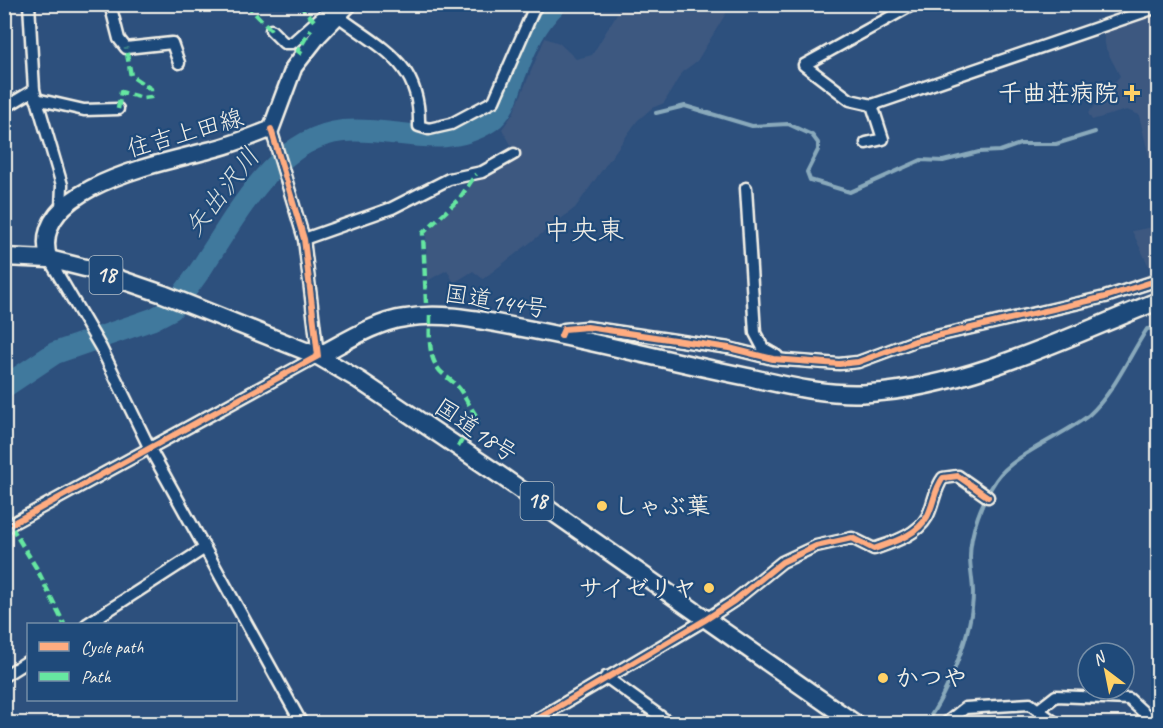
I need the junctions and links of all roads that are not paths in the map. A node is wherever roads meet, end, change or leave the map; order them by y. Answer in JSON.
{"nodes":[{"id":1,"x":29,"y":4,"type":"edge"},
{"id":2,"x":110,"y":4,"type":"edge"},
{"id":3,"x":349,"y":4,"type":"edge"},
{"id":4,"x":538,"y":4,"type":"edge"},
{"id":5,"x":914,"y":4,"type":"edge"},
{"id":6,"x":1158,"y":7,"type":"edge"},
{"id":7,"x":334,"y":15,"type":"edge"},
{"id":8,"x":271,"y":30,"type":"dead end"},
{"id":9,"x":303,"y":34,"type":"junction"},
{"id":10,"x":179,"y":63,"type":"dead end"},
{"id":11,"x":35,"y":94,"type":"junction"},
{"id":12,"x":872,"y":105,"type":"junction"},
{"id":13,"x":4,"y":108,"type":"edge"},
{"id":14,"x":118,"y":109,"type":"dead end"},
{"id":15,"x":272,"y":129,"type":"junction"},
{"id":16,"x":866,"y":143,"type":"dead end"},
{"id":17,"x":514,"y":154,"type":"dead end"},
{"id":18,"x":746,"y":188,"type":"dead end"},
{"id":19,"x":61,"y":209,"type":"junction"},
{"id":20,"x":304,"y":240,"type":"junction"},
{"id":21,"x":4,"y":257,"type":"edge"},
{"id":22,"x":49,"y":259,"type":"junction"},
{"id":23,"x":1158,"y":280,"type":"edge"},
{"id":24,"x":1158,"y":301,"type":"edge"},
{"id":25,"x":561,"y":336,"type":"junction"},
{"id":26,"x":318,"y":356,"type":"junction"},
{"id":27,"x":782,"y":360,"type":"junction"},
{"id":28,"x":150,"y":449,"type":"junction"},
{"id":29,"x":988,"y":497,"type":"dead end"},
{"id":30,"x":4,"y":528,"type":"edge"},
{"id":31,"x":206,"y":548,"type":"junction"},
{"id":32,"x":705,"y":620,"type":"junction"},
{"id":33,"x":89,"y":623,"type":"edge"},
{"id":34,"x":27,"y":662,"type":"edge"},
{"id":35,"x":4,"y":676,"type":"edge"},
{"id":36,"x":606,"y":678,"type":"junction"},
{"id":37,"x":1038,"y":710,"type":"junction"},
{"id":38,"x":302,"y":723,"type":"edge"},
{"id":39,"x":529,"y":723,"type":"edge"},
{"id":40,"x":670,"y":723,"type":"edge"},
{"id":41,"x":856,"y":723,"type":"edge"},
{"id":42,"x":945,"y":723,"type":"edge"},
{"id":43,"x":1057,"y":723,"type":"edge"},
{"id":44,"x":1156,"y":723,"type":"edge"}],
"edges":[{"from":1,"to":11,"type":"street"},
{"from":2,"to":10,"type":"street"},
{"from":3,"to":7,"type":"main road","name":"住吉上田線"},
{"from":4,"to":7,"type":"street"},
{"from":5,"to":12,"type":"street"},
{"from":6,"to":12,"type":"street"},
{"from":7,"to":9,"type":"street"},
{"from":7,"to":9,"type":"street"},
{"from":7,"to":15,"type":"main road","name":"住吉上田線"},
{"from":8,"to":9,"type":"street"},
{"from":11,"to":13,"type":"street"},
{"from":11,"to":14,"type":"street"},
{"from":11,"to":19,"type":"street"},
{"from":12,"to":16,"type":"street"},
{"from":15,"to":19,"type":"main road","name":"住吉上田線"},
{"from":15,"to":20,"type":"street"},
{"from":17,"to":20,"type":"street"},
{"from":18,"to":27,"type":"street"},
{"from":19,"to":22,"type":"main road","name":"住吉上田線"},
{"from":20,"to":26,"type":"street"},
{"from":21,"to":22,"type":"highway","number":"18"},
{"from":22,"to":26,"type":"highway","name":"国道18号","number":"18"},
{"from":22,"to":28,"type":"street"},
{"from":23,"to":27,"type":"street"},
{"from":24,"to":25,"type":"highway","name":"国道144号"},
{"from":25,"to":26,"type":"highway","name":"国道144号"},
{"from":25,"to":27,"type":"street"},
{"from":26,"to":28,"type":"street"},
{"from":26,"to":32,"type":"highway","name":"国道18号","number":"18"},
{"from":28,"to":30,"type":"street"},
{"from":28,"to":31,"type":"street"},
{"from":29,"to":32,"type":"street"},
{"from":31,"to":33,"type":"street"},
{"from":31,"to":38,"type":"street"},
{"from":32,"to":36,"type":"street"},
{"from":32,"to":41,"type":"highway","name":"国道18号","number":"18"},
{"from":34,"to":35,"type":"street"},
{"from":36,"to":39,"type":"street"},
{"from":36,"to":40,"type":"street"},
{"from":37,"to":42,"type":"street"},
{"from":37,"to":43,"type":"street"},
{"from":37,"to":44,"type":"street"}]}
